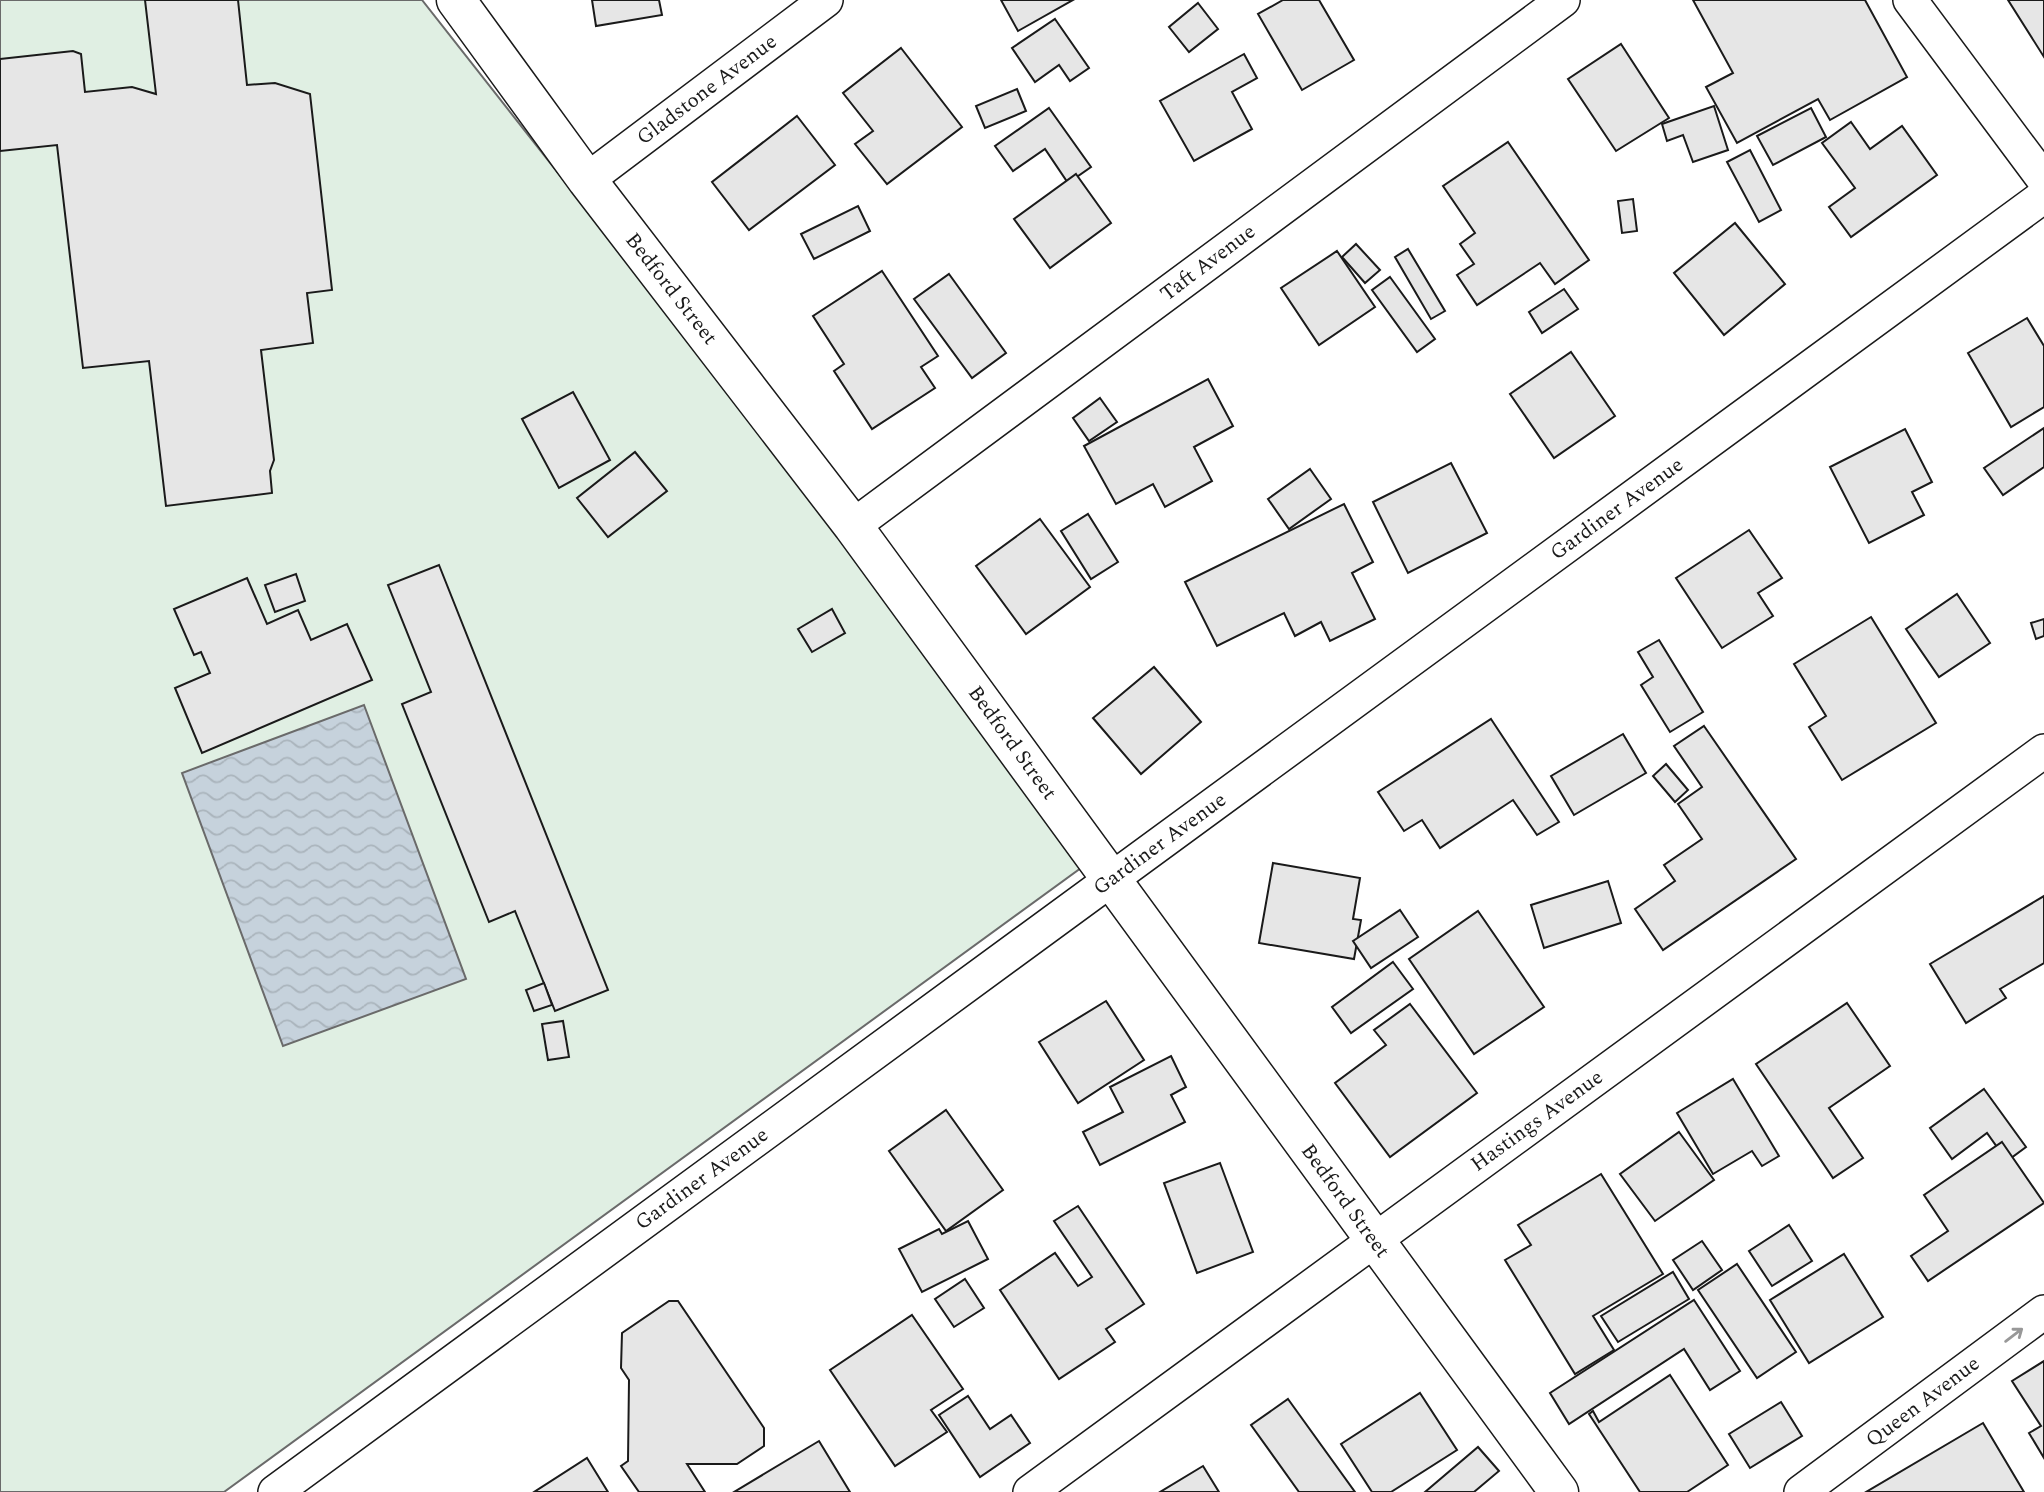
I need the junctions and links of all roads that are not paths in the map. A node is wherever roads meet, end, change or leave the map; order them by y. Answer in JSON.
{"nodes":[{"id":1,"x":456,"y":0,"type":"edge"},
{"id":2,"x":826,"y":0,"type":"edge"},
{"id":3,"x":1563,"y":0,"type":"edge"},
{"id":4,"x":1910,"y":0,"type":"edge"},
{"id":5,"x":587,"y":180,"type":"junction"},
{"id":6,"x":2044,"y":180,"type":"edge"},
{"id":7,"x":2044,"y":196,"type":"edge"},
{"id":8,"x":853,"y":526,"type":"junction"},
{"id":9,"x":2044,"y":751,"type":"edge"},
{"id":10,"x":1112,"y":880,"type":"junction"},
{"id":11,"x":1373,"y":1240,"type":"junction"},
{"id":12,"x":2044,"y":1312,"type":"edge"},
{"id":13,"x":275,"y":1492,"type":"edge"},
{"id":14,"x":1030,"y":1492,"type":"edge"},
{"id":15,"x":1559,"y":1492,"type":"edge"},
{"id":16,"x":1801,"y":1492,"type":"edge"}],
"edges":[{"from":1,"to":5,"type":"street","name":"Bedford Street"},
{"from":2,"to":5,"type":"street","name":"Gladstone Avenue"},
{"from":3,"to":8,"type":"street","name":"Taft Avenue"},
{"from":4,"to":6,"type":"street"},
{"from":5,"to":8,"type":"street","name":"Bedford Street"},
{"from":7,"to":10,"type":"street","name":"Gardiner Avenue"},
{"from":8,"to":10,"type":"street","name":"Bedford Street"},
{"from":9,"to":11,"type":"street","name":"Hastings Avenue"},
{"from":10,"to":11,"type":"street","name":"Bedford Street"},
{"from":10,"to":13,"type":"street","name":"Gardiner Avenue"},
{"from":11,"to":14,"type":"street","name":"Hastings Avenue"},
{"from":11,"to":15,"type":"street","name":"Bedford Street"},
{"from":16,"to":12,"type":"street","name":"Queen Avenue","one_way":true}]}
